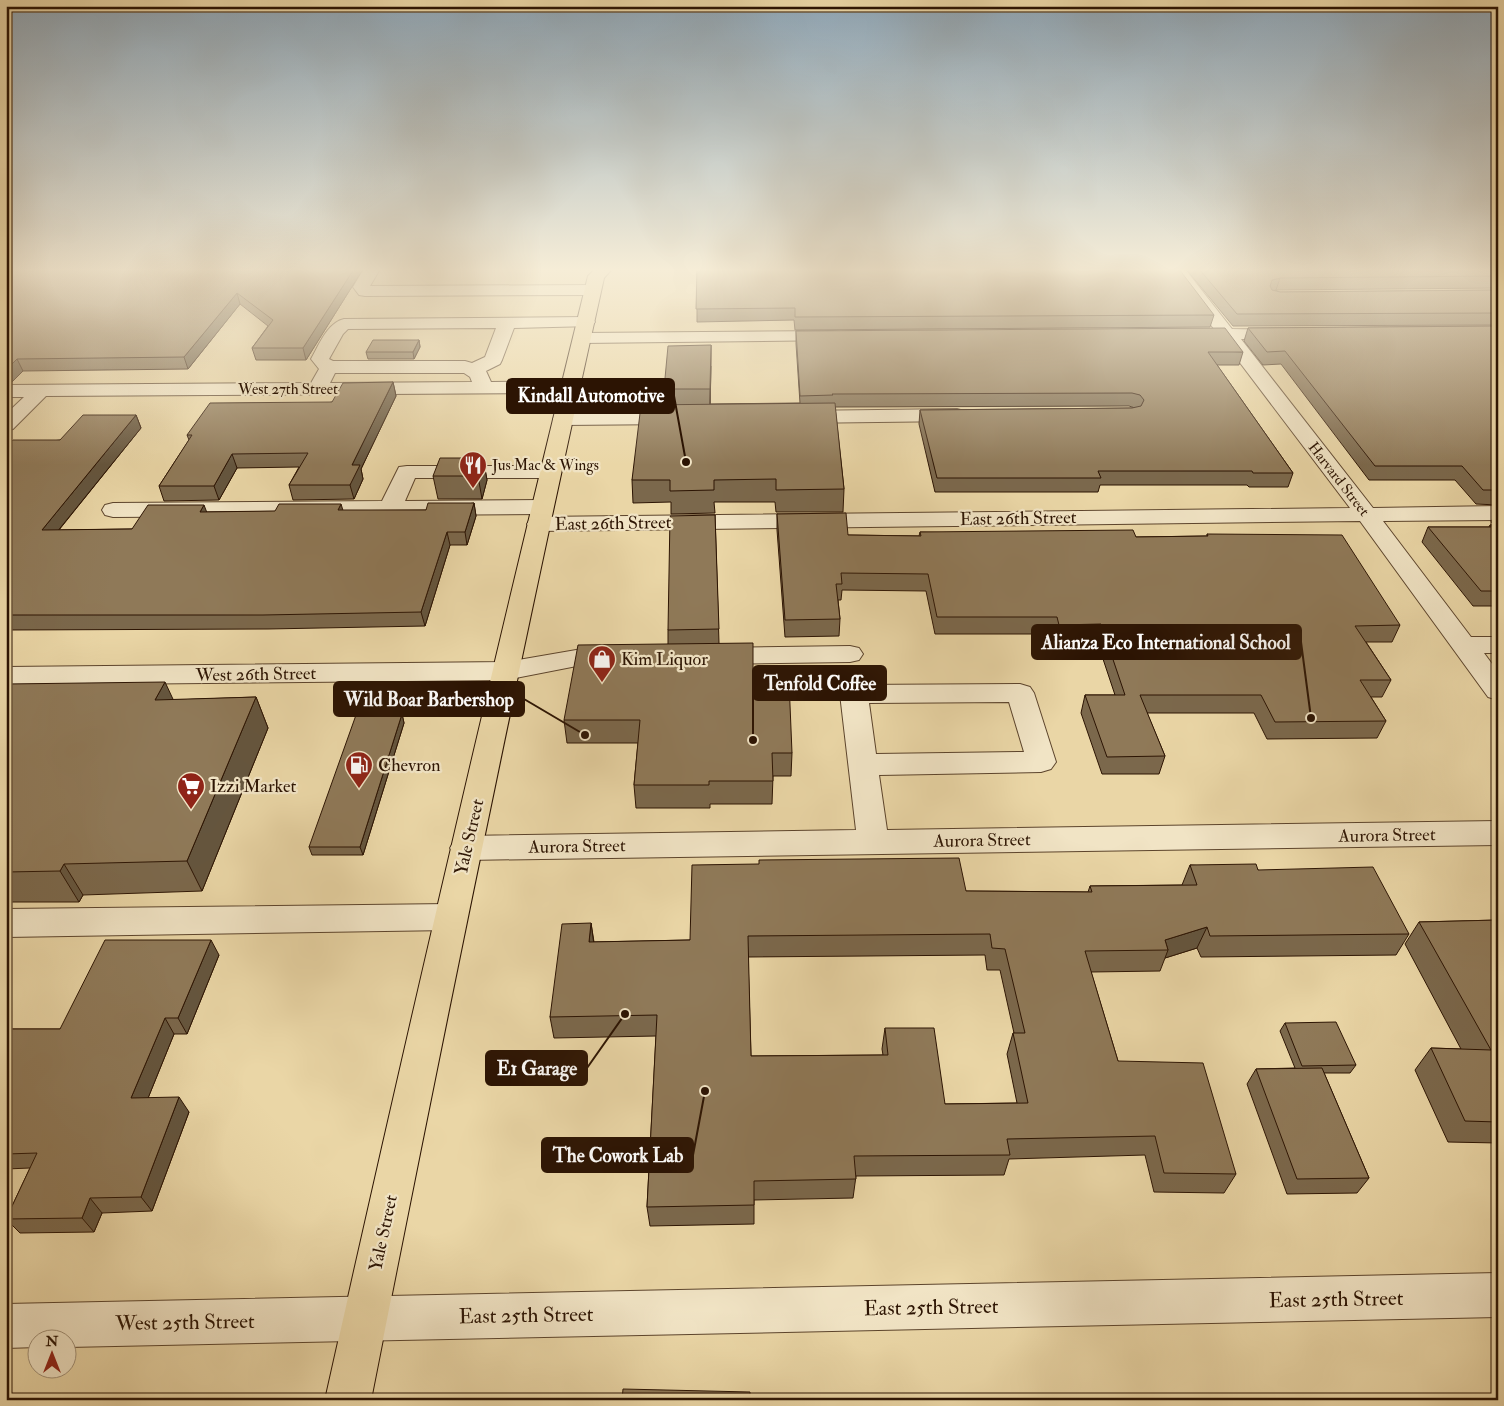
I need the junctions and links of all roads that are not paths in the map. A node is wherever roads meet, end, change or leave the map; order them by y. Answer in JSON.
{"nodes":[{"id":1,"x":1227,"y":334,"type":"edge"},
{"id":2,"x":334,"y":335,"type":"edge"},
{"id":3,"x":503,"y":335,"type":"edge"},
{"id":4,"x":583,"y":335,"type":"edge"},
{"id":5,"x":791,"y":335,"type":"edge"},
{"id":6,"x":853,"y":336,"type":"edge"},
{"id":7,"x":329,"y":367,"type":"junction"},
{"id":8,"x":475,"y":369,"type":"junction"},
{"id":9,"x":482,"y":387,"type":"junction"},
{"id":10,"x":570,"y":387,"type":"junction"},
{"id":11,"x":317,"y":389,"type":"junction"},
{"id":12,"x":41,"y":391,"type":"junction"},
{"id":13,"x":6,"y":392,"type":"edge"},
{"id":14,"x":980,"y":415,"type":"edge"},
{"id":15,"x":782,"y":417,"type":"edge"},
{"id":16,"x":692,"y":418,"type":"edge"},
{"id":17,"x":563,"y":419,"type":"junction"},
{"id":18,"x":6,"y":425,"type":"edge"},
{"id":19,"x":550,"y":472,"type":"junction"},
{"id":20,"x":391,"y":507,"type":"junction"},
{"id":21,"x":113,"y":510,"type":"dead end"},
{"id":22,"x":1498,"y":513,"type":"edge"},
{"id":23,"x":1366,"y":514,"type":"junction"},
{"id":24,"x":540,"y":515,"type":"junction"},
{"id":25,"x":1464,"y":645,"type":"junction"},
{"id":26,"x":1498,"y":645,"type":"edge"},
{"id":27,"x":850,"y":654,"type":"dead end"},
{"id":28,"x":641,"y":656,"type":"edge"},
{"id":29,"x":691,"y":656,"type":"edge"},
{"id":30,"x":506,"y":671,"type":"junction"},
{"id":31,"x":6,"y":676,"type":"edge"},
{"id":32,"x":1498,"y":691,"type":"edge"},
{"id":33,"x":863,"y":765,"type":"junction"},
{"id":34,"x":1498,"y":833,"type":"edge"},
{"id":35,"x":873,"y":842,"type":"junction"},
{"id":36,"x":466,"y":848,"type":"junction"},
{"id":37,"x":450,"y":917,"type":"junction"},
{"id":38,"x":6,"y":924,"type":"edge"},
{"id":39,"x":1498,"y":1296,"type":"edge"},
{"id":40,"x":364,"y":1318,"type":"junction"},
{"id":41,"x":6,"y":1326,"type":"edge"},
{"id":42,"x":348,"y":1400,"type":"edge"}],
"edges":[{"from":1,"to":23,"type":"street","name":"Harvard Street"},
{"from":2,"to":7,"type":"street"},
{"from":3,"to":8,"type":"street"},
{"from":4,"to":10,"type":"main road","name":"Yale Street"},
{"from":5,"to":6,"type":"street"},
{"from":7,"to":8,"type":"street"},
{"from":7,"to":11,"type":"street"},
{"from":8,"to":9,"type":"street"},
{"from":9,"to":10,"type":"street","name":"West 27th Street"},
{"from":9,"to":11,"type":"street","name":"West 27th Street"},
{"from":10,"to":17,"type":"main road","name":"Yale Street"},
{"from":11,"to":12,"type":"street","name":"West 27th Street"},
{"from":12,"to":13,"type":"street","name":"West 27th Street"},
{"from":12,"to":18,"type":"street"},
{"from":14,"to":15,"type":"street"},
{"from":16,"to":17,"type":"street"},
{"from":17,"to":19,"type":"main road","name":"Yale Street"},
{"from":19,"to":20,"type":"street"},
{"from":19,"to":24,"type":"main road","name":"Yale Street"},
{"from":20,"to":21,"type":"street","name":"East 26th Street"},
{"from":20,"to":24,"type":"street","name":"East 26th Street"},
{"from":22,"to":23,"type":"street","name":"East 26th Street"},
{"from":23,"to":24,"type":"street","name":"East 26th Street"},
{"from":23,"to":25,"type":"street","name":"Harvard Street"},
{"from":24,"to":30,"type":"main road","name":"Yale Street"},
{"from":25,"to":26,"type":"street"},
{"from":25,"to":32,"type":"street","name":"Harvard Street"},
{"from":27,"to":29,"type":"street"},
{"from":28,"to":30,"type":"street","name":"West 26th Street"},
{"from":30,"to":31,"type":"street","name":"West 26th Street"},
{"from":30,"to":36,"type":"main road","name":"Yale Street"},
{"from":33,"to":33,"type":"street"},
{"from":33,"to":35,"type":"street"},
{"from":34,"to":35,"type":"street","name":"Aurora Street"},
{"from":35,"to":36,"type":"street","name":"Aurora Street"},
{"from":36,"to":37,"type":"main road","name":"Yale Street"},
{"from":37,"to":38,"type":"street"},
{"from":37,"to":40,"type":"main road","name":"Yale Street"},
{"from":39,"to":40,"type":"street","name":"East 25th Street"},
{"from":40,"to":41,"type":"street","name":"West 25th Street"},
{"from":40,"to":42,"type":"main road","name":"Yale Street"}]}
